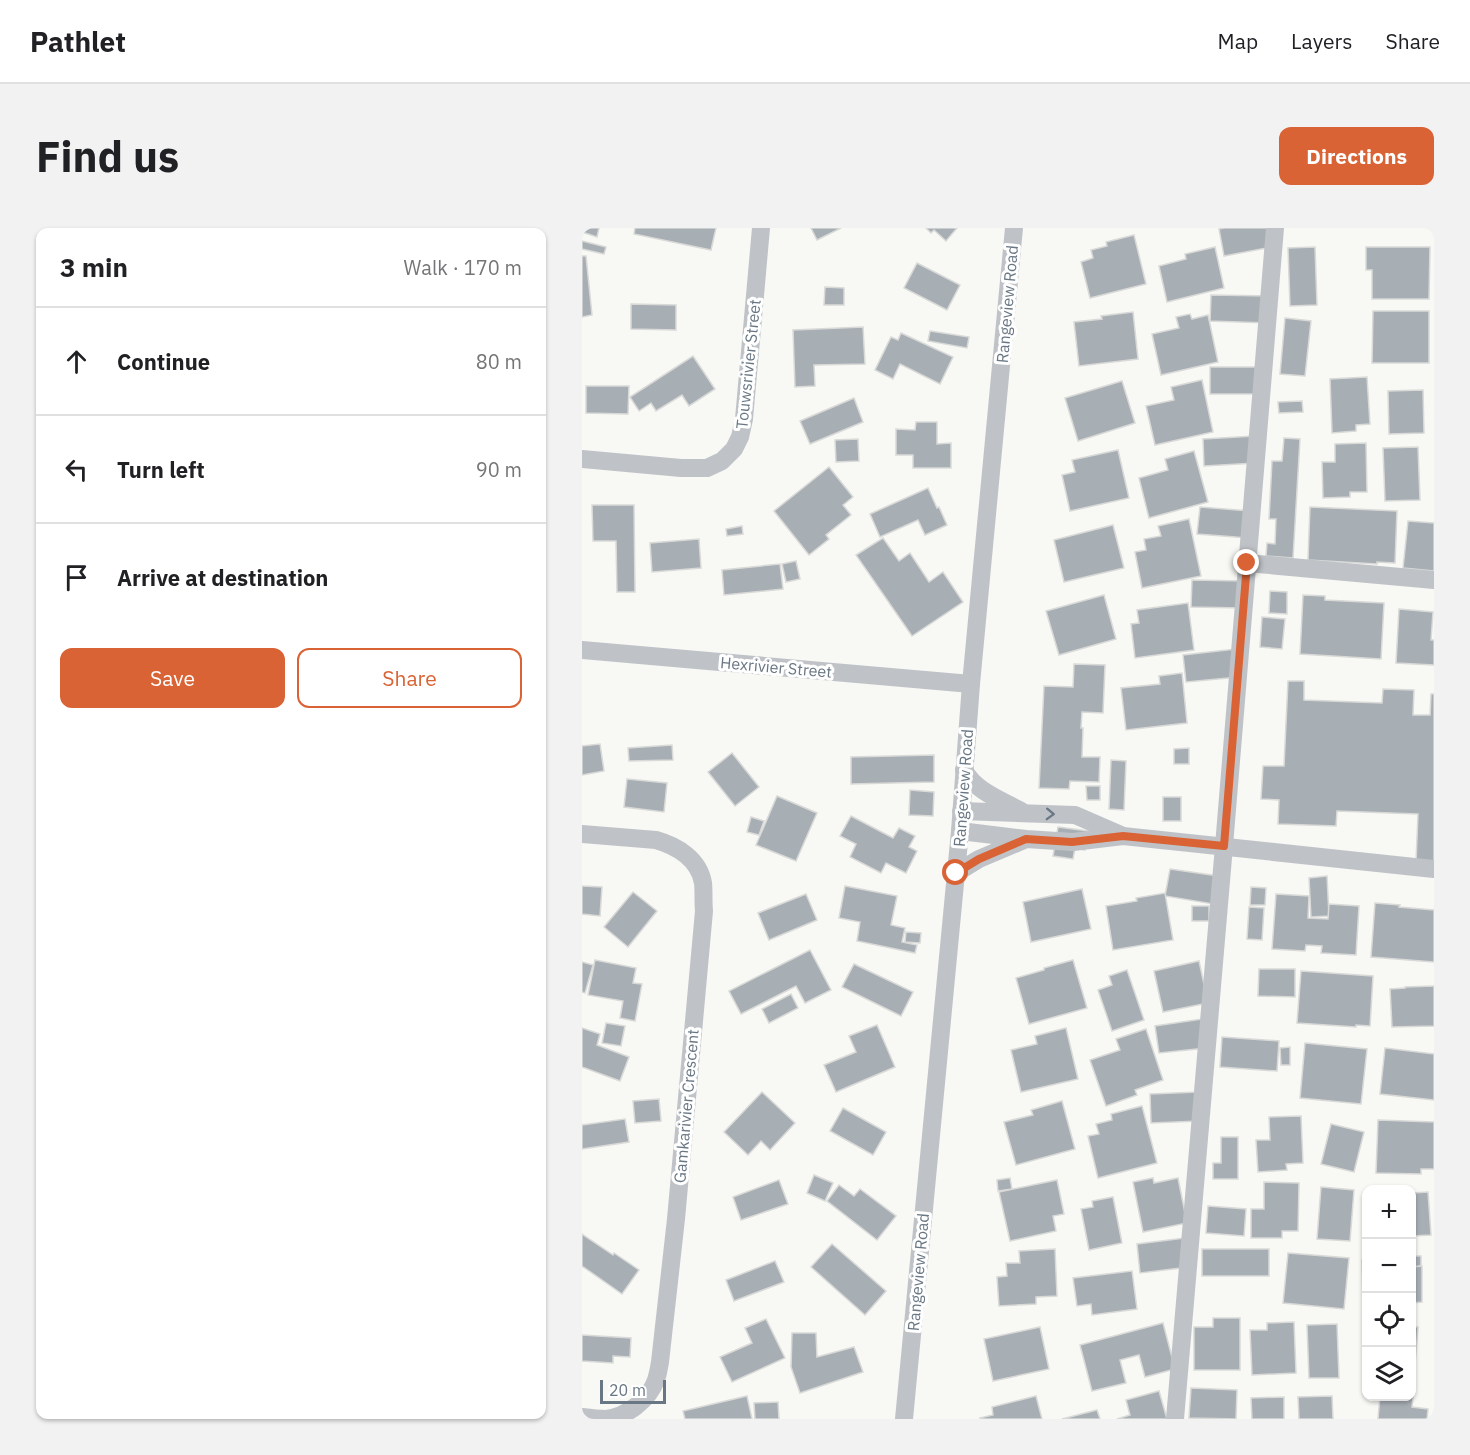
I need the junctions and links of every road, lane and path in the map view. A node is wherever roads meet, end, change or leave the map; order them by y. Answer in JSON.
{"nodes":[{"id":1,"x":761,"y":228,"type":"edge"},
{"id":2,"x":1014,"y":228,"type":"edge"},
{"id":3,"x":1275,"y":228,"type":"edge"},
{"id":4,"x":582,"y":459,"type":"edge"},
{"id":5,"x":1247,"y":563,"type":"junction"},
{"id":6,"x":1434,"y":580,"type":"edge"},
{"id":7,"x":582,"y":650,"type":"edge"},
{"id":8,"x":971,"y":684,"type":"junction"},
{"id":9,"x":964,"y":770,"type":"junction"},
{"id":10,"x":961,"y":811,"type":"junction"},
{"id":11,"x":1025,"y":813,"type":"junction"},
{"id":12,"x":960,"y":831,"type":"junction"},
{"id":13,"x":582,"y":834,"type":"edge"},
{"id":14,"x":1123,"y":836,"type":"junction"},
{"id":15,"x":1026,"y":839,"type":"junction"},
{"id":16,"x":1224,"y":846,"type":"junction"},
{"id":17,"x":1434,"y":869,"type":"edge"},
{"id":18,"x":956,"y":873,"type":"junction"},
{"id":19,"x":582,"y":1418,"type":"edge"},
{"id":20,"x":904,"y":1419,"type":"edge"},
{"id":21,"x":1175,"y":1419,"type":"edge"}],
"edges":[{"from":1,"to":4,"type":"street","name":"Touwsrivier Street"},
{"from":2,"to":8,"type":"street","name":"Rangeview Road"},
{"from":3,"to":5,"type":"street"},
{"from":5,"to":6,"type":"street"},
{"from":5,"to":16,"type":"street"},
{"from":7,"to":8,"type":"street","name":"Hexrivier Street"},
{"from":8,"to":9,"type":"street","name":"Rangeview Road"},
{"from":9,"to":10,"type":"street","name":"Rangeview Road"},
{"from":9,"to":11,"type":"street"},
{"from":10,"to":11,"type":"street"},
{"from":10,"to":12,"type":"street","name":"Rangeview Road"},
{"from":11,"to":14,"type":"street","one_way":true},
{"from":11,"to":15,"type":"street"},
{"from":12,"to":15,"type":"street"},
{"from":12,"to":18,"type":"street","name":"Rangeview Road"},
{"from":13,"to":19,"type":"street","name":"Gamkarivier Crescent"},
{"from":14,"to":15,"type":"street"},
{"from":14,"to":16,"type":"street"},
{"from":15,"to":18,"type":"street"},
{"from":16,"to":17,"type":"street"},
{"from":16,"to":21,"type":"street"},
{"from":18,"to":20,"type":"street","name":"Rangeview Road"}]}
